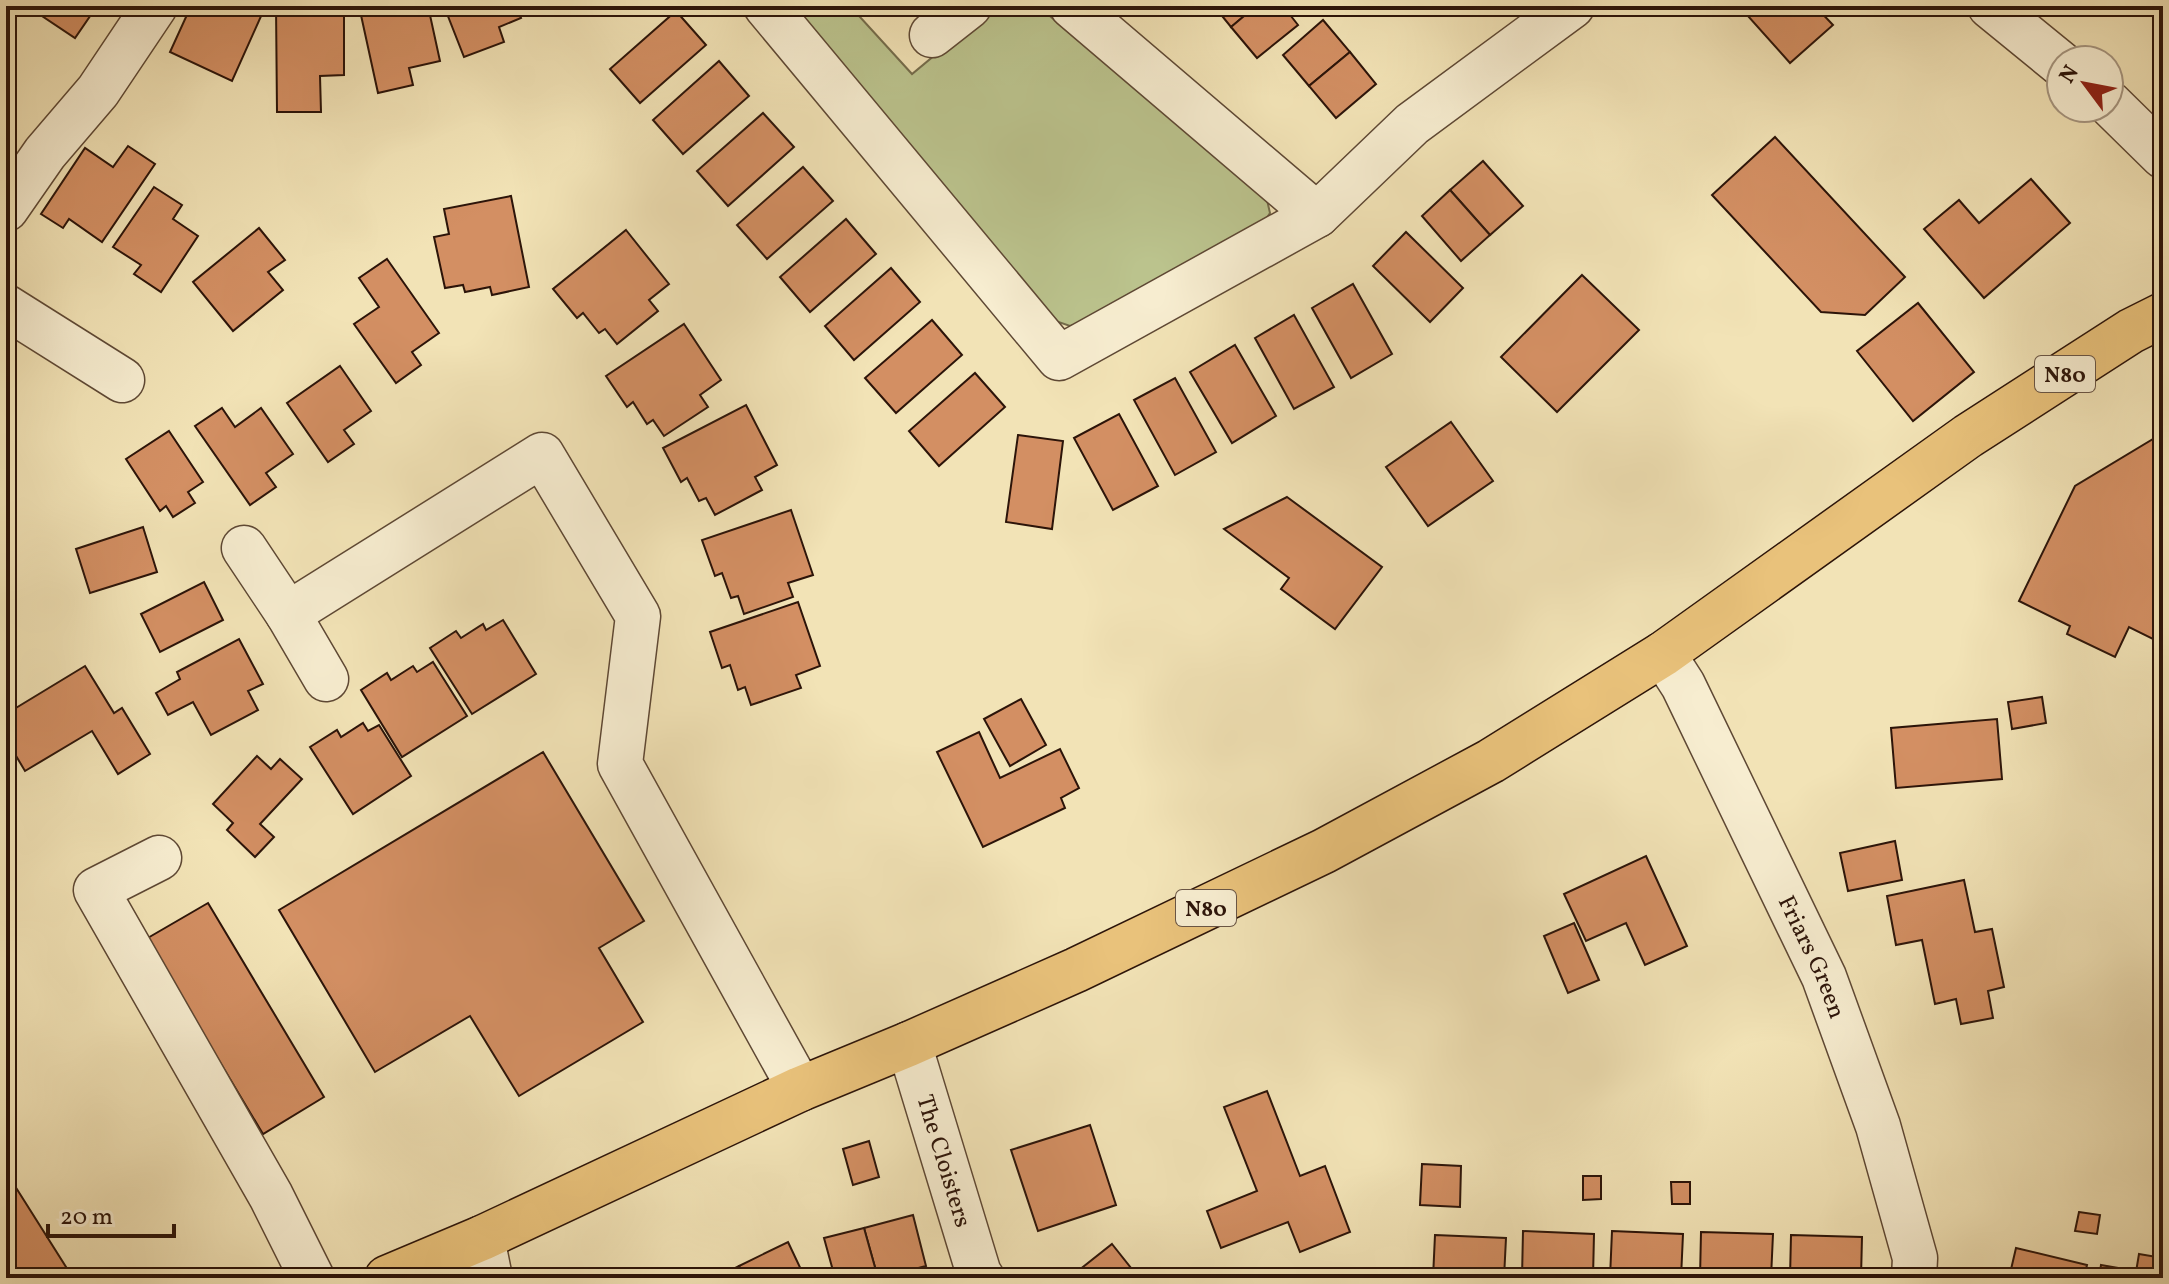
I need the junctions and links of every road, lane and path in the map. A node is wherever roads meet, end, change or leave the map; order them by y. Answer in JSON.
{"nodes":[{"id":1,"x":155,"y":6,"type":"edge"},
{"id":2,"x":766,"y":6,"type":"edge"},
{"id":3,"x":969,"y":6,"type":"edge"},
{"id":4,"x":1072,"y":6,"type":"edge"},
{"id":5,"x":1572,"y":6,"type":"edge"},
{"id":6,"x":1990,"y":6,"type":"edge"},
{"id":7,"x":932,"y":35,"type":"dead end"},
{"id":8,"x":2045,"y":51,"type":"edge"},
{"id":9,"x":2125,"y":119,"type":"edge"},
{"id":10,"x":2163,"y":156,"type":"edge"},
{"id":11,"x":6,"y":209,"type":"edge"},
{"id":12,"x":1317,"y":215,"type":"junction"},
{"id":13,"x":6,"y":307,"type":"edge"},
{"id":14,"x":2163,"y":315,"type":"edge"},
{"id":15,"x":122,"y":380,"type":"dead end"},
{"id":16,"x":244,"y":548,"type":"dead end"},
{"id":17,"x":288,"y":614,"type":"junction"},
{"id":18,"x":1663,"y":654,"type":"junction"},
{"id":19,"x":326,"y":679,"type":"dead end"},
{"id":20,"x":159,"y":858,"type":"dead end"},
{"id":21,"x":909,"y":1044,"type":"junction"},
{"id":22,"x":800,"y":1089,"type":"junction"},
{"id":23,"x":486,"y":1258,"type":"edge"},
{"id":24,"x":312,"y":1278,"type":"edge"},
{"id":25,"x":387,"y":1278,"type":"edge"},
{"id":26,"x":982,"y":1278,"type":"edge"},
{"id":27,"x":1914,"y":1278,"type":"edge"}],
"edges":[{"from":1,"to":11,"type":"street"},
{"from":2,"to":12,"type":"street"},
{"from":3,"to":7,"type":"street"},
{"from":4,"to":12,"type":"street"},
{"from":5,"to":12,"type":"street"},
{"from":6,"to":8,"type":"street"},
{"from":9,"to":10,"type":"street"},
{"from":13,"to":15,"type":"street"},
{"from":14,"to":18,"type":"main road","number":"N80"},
{"from":16,"to":17,"type":"street"},
{"from":17,"to":19,"type":"street"},
{"from":17,"to":22,"type":"street"},
{"from":18,"to":21,"type":"main road","number":"N80"},
{"from":18,"to":27,"type":"street","name":"Friars Green"},
{"from":20,"to":24,"type":"street"},
{"from":21,"to":22,"type":"main road","number":"N80"},
{"from":21,"to":26,"type":"street","name":"The Cloisters"},
{"from":22,"to":23,"type":"main road","number":"N80"},
{"from":23,"to":25,"type":"main road","number":"N80"}]}
